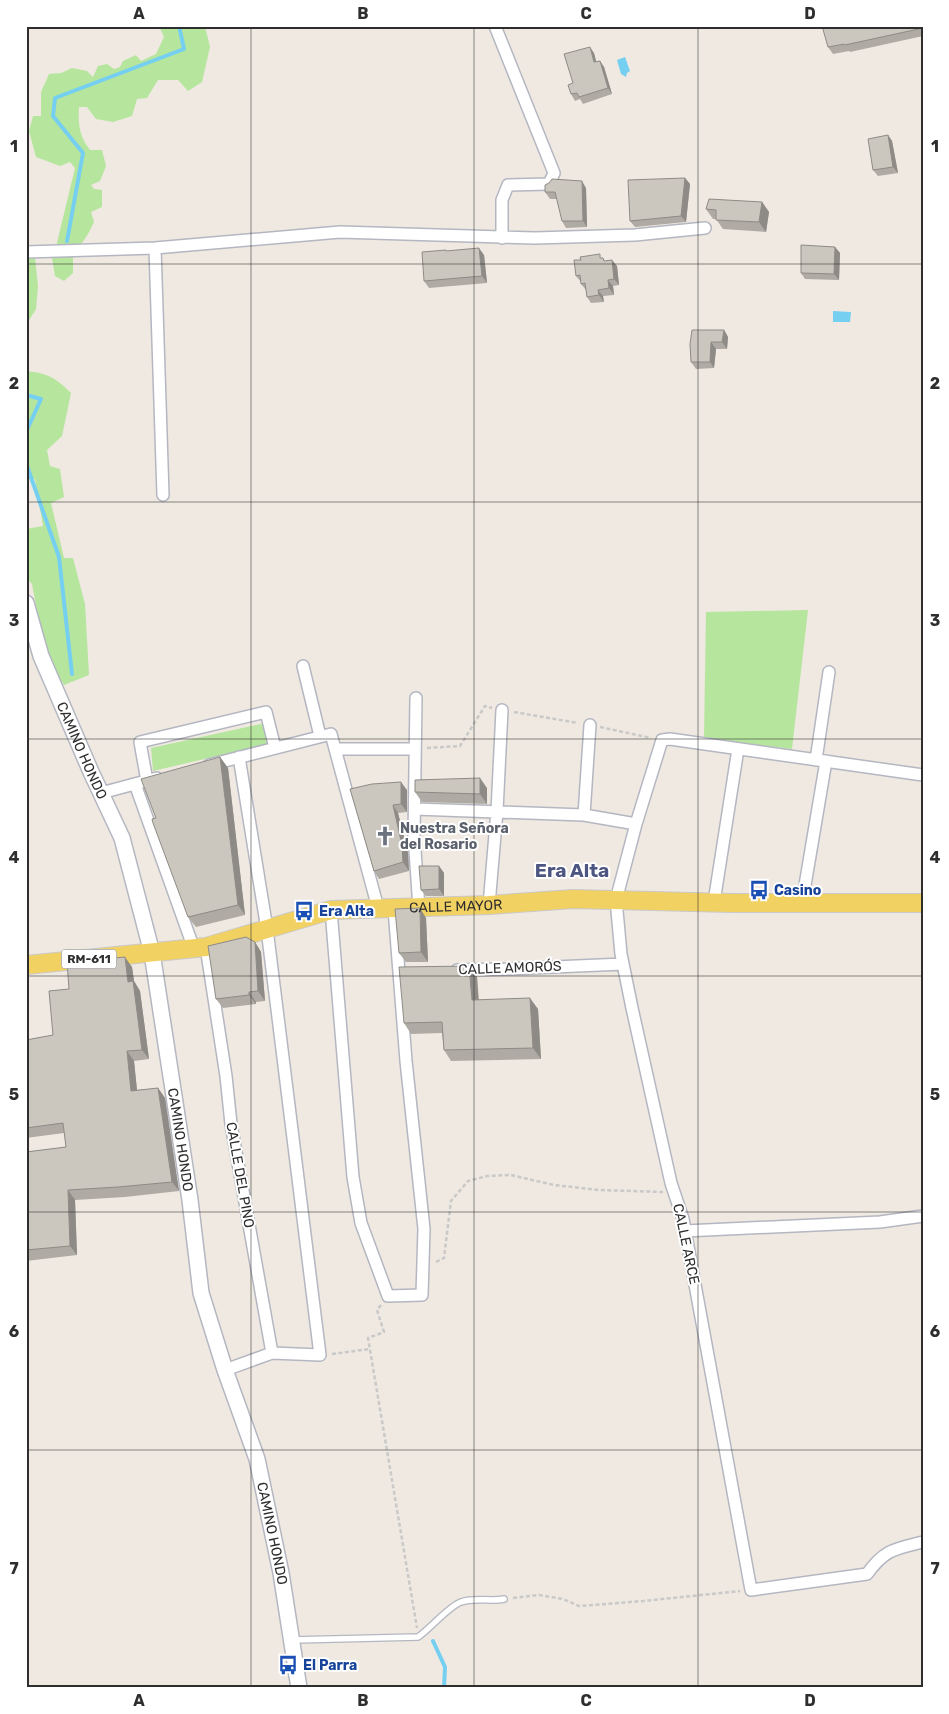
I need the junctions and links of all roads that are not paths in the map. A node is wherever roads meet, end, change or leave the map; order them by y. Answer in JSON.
{"nodes":[{"id":1,"x":494,"y":26,"type":"edge"},
{"id":2,"x":705,"y":228,"type":"dead end"},
{"id":3,"x":502,"y":238,"type":"junction"},
{"id":4,"x":155,"y":248,"type":"junction"},
{"id":5,"x":26,"y":252,"type":"edge"},
{"id":6,"x":163,"y":495,"type":"dead end"},
{"id":7,"x":26,"y":603,"type":"edge"},
{"id":8,"x":303,"y":666,"type":"dead end"},
{"id":9,"x":829,"y":672,"type":"dead end"},
{"id":10,"x":416,"y":698,"type":"dead end"},
{"id":11,"x":502,"y":710,"type":"road end"},
{"id":12,"x":590,"y":725,"type":"road end"},
{"id":13,"x":320,"y":736,"type":"junction"},
{"id":14,"x":275,"y":748,"type":"junction"},
{"id":15,"x":335,"y":749,"type":"junction"},
{"id":16,"x":415,"y":749,"type":"junction"},
{"id":17,"x":738,"y":749,"type":"junction"},
{"id":18,"x":239,"y":757,"type":"junction"},
{"id":19,"x":821,"y":761,"type":"junction"},
{"id":20,"x":202,"y":767,"type":"edge"},
{"id":21,"x":923,"y":775,"type":"edge"},
{"id":22,"x":166,"y":776,"type":"edge"},
{"id":23,"x":147,"y":781,"type":"junction"},
{"id":24,"x":135,"y":784,"type":"junction"},
{"id":25,"x":101,"y":793,"type":"junction"},
{"id":26,"x":415,"y":809,"type":"junction"},
{"id":27,"x":497,"y":811,"type":"junction"},
{"id":28,"x":584,"y":815,"type":"junction"},
{"id":29,"x":636,"y":824,"type":"junction"},
{"id":30,"x":616,"y":900,"type":"junction"},
{"id":31,"x":714,"y":902,"type":"junction"},
{"id":32,"x":802,"y":903,"type":"junction"},
{"id":33,"x":923,"y":903,"type":"edge"},
{"id":34,"x":489,"y":905,"type":"junction"},
{"id":35,"x":419,"y":908,"type":"junction"},
{"id":36,"x":386,"y":909,"type":"junction"},
{"id":37,"x":331,"y":910,"type":"junction"},
{"id":38,"x":267,"y":929,"type":"junction"},
{"id":39,"x":200,"y":948,"type":"junction"},
{"id":40,"x":152,"y":953,"type":"junction"},
{"id":41,"x":623,"y":964,"type":"junction"},
{"id":42,"x":26,"y":965,"type":"edge"},
{"id":43,"x":447,"y":970,"type":"edge"},
{"id":44,"x":923,"y":1216,"type":"edge"},
{"id":45,"x":685,"y":1231,"type":"junction"},
{"id":46,"x":272,"y":1353,"type":"junction"},
{"id":47,"x":225,"y":1370,"type":"junction"},
{"id":48,"x":923,"y":1542,"type":"edge"},
{"id":49,"x":504,"y":1599,"type":"road end"},
{"id":50,"x":292,"y":1640,"type":"junction"},
{"id":51,"x":299,"y":1688,"type":"edge"}],
"edges":[{"from":1,"to":3,"type":"street"},
{"from":2,"to":3,"type":"street"},
{"from":3,"to":4,"type":"street"},
{"from":4,"to":5,"type":"street"},
{"from":4,"to":6,"type":"street"},
{"from":7,"to":25,"type":"main road","name":"CAMINO HONDO"},
{"from":8,"to":13,"type":"street"},
{"from":9,"to":19,"type":"street"},
{"from":10,"to":16,"type":"street"},
{"from":11,"to":27,"type":"street"},
{"from":12,"to":28,"type":"street"},
{"from":13,"to":14,"type":"street"},
{"from":13,"to":15,"type":"street"},
{"from":14,"to":18,"type":"street"},
{"from":14,"to":23,"type":"street"},
{"from":15,"to":16,"type":"street"},
{"from":15,"to":36,"type":"street"},
{"from":16,"to":26,"type":"street"},
{"from":17,"to":19,"type":"street"},
{"from":17,"to":29,"type":"street"},
{"from":17,"to":31,"type":"street"},
{"from":18,"to":20,"type":"street"},
{"from":18,"to":38,"type":"street"},
{"from":19,"to":21,"type":"street"},
{"from":19,"to":32,"type":"street"},
{"from":22,"to":23,"type":"street"},
{"from":23,"to":24,"type":"street"},
{"from":24,"to":25,"type":"street"},
{"from":24,"to":39,"type":"street","name":"CALLE DEL PINO"},
{"from":25,"to":40,"type":"main road","name":"CAMINO HONDO"},
{"from":26,"to":27,"type":"street"},
{"from":26,"to":35,"type":"street"},
{"from":27,"to":28,"type":"street"},
{"from":27,"to":34,"type":"street"},
{"from":28,"to":29,"type":"street"},
{"from":29,"to":30,"type":"street"},
{"from":30,"to":31,"type":"main road","number":"RM-611"},
{"from":30,"to":34,"type":"main road","name":"CALLE MAYOR","number":"RM-611"},
{"from":30,"to":41,"type":"street","name":"CALLE ARCE"},
{"from":31,"to":32,"type":"main road","number":"RM-611"},
{"from":32,"to":33,"type":"main road","number":"RM-611"},
{"from":34,"to":35,"type":"main road","name":"CALLE MAYOR","number":"RM-611"},
{"from":35,"to":36,"type":"main road","name":"CALLE MAYOR","number":"RM-611"},
{"from":36,"to":37,"type":"main road","name":"CALLE MAYOR","number":"RM-611"},
{"from":36,"to":37,"type":"street"},
{"from":37,"to":38,"type":"main road","name":"CALLE MAYOR","number":"RM-611"},
{"from":38,"to":39,"type":"main road","name":"CALLE MAYOR","number":"RM-611"},
{"from":38,"to":46,"type":"street"},
{"from":39,"to":40,"type":"main road","name":"CALLE MAYOR","number":"RM-611"},
{"from":39,"to":46,"type":"street","name":"CALLE DEL PINO"},
{"from":40,"to":42,"type":"main road","number":"RM-611"},
{"from":40,"to":47,"type":"main road","name":"CAMINO HONDO"},
{"from":41,"to":43,"type":"street","name":"CALLE AMORÓS"},
{"from":41,"to":45,"type":"street","name":"CALLE ARCE"},
{"from":44,"to":45,"type":"street"},
{"from":45,"to":48,"type":"street","name":"CALLE ARCE"},
{"from":46,"to":47,"type":"street"},
{"from":47,"to":50,"type":"main road","name":"CAMINO HONDO"},
{"from":49,"to":50,"type":"lane"},
{"from":50,"to":51,"type":"main road","name":"CAMINO HONDO"}]}
